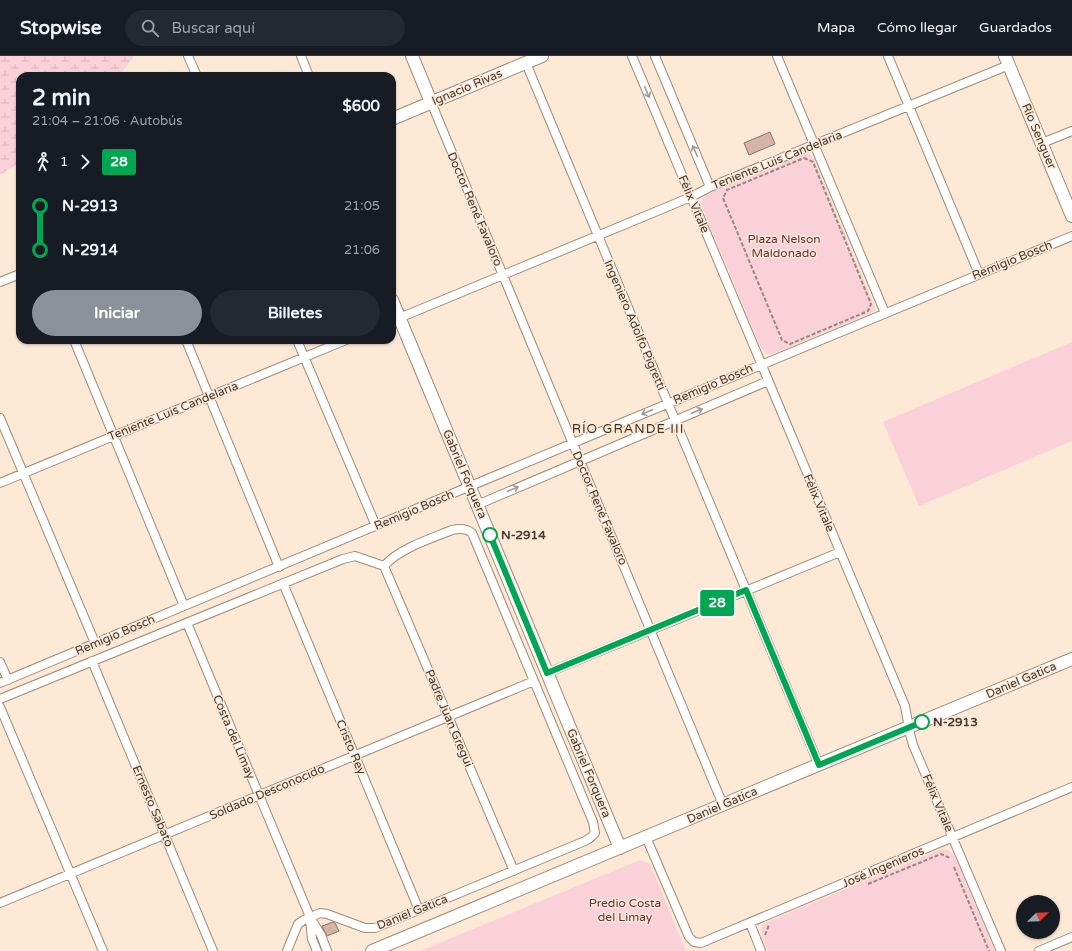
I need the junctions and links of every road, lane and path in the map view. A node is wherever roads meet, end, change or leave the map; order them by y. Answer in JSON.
{"nodes":[{"id":1,"x":188,"y":56,"type":"edge"},
{"id":2,"x":301,"y":56,"type":"edge"},
{"id":3,"x":412,"y":56,"type":"edge"},
{"id":4,"x":542,"y":56,"type":"edge"},
{"id":5,"x":632,"y":56,"type":"edge"},
{"id":6,"x":655,"y":56,"type":"edge"},
{"id":7,"x":777,"y":56,"type":"edge"},
{"id":8,"x":888,"y":56,"type":"edge"},
{"id":9,"x":1007,"y":61,"type":"edge"},
{"id":10,"x":526,"y":63,"type":"junction"},
{"id":11,"x":195,"y":72,"type":"edge"},
{"id":12,"x":307,"y":72,"type":"edge"},
{"id":13,"x":431,"y":102,"type":"junction"},
{"id":14,"x":909,"y":106,"type":"junction"},
{"id":15,"x":396,"y":117,"type":"edge"},
{"id":16,"x":1072,"y":131,"type":"edge"},
{"id":17,"x":1042,"y":143,"type":"junction"},
{"id":18,"x":814,"y":144,"type":"junction"},
{"id":19,"x":710,"y":187,"type":"junction"},
{"id":20,"x":691,"y":198,"type":"junction"},
{"id":21,"x":1072,"y":216,"type":"edge"},
{"id":22,"x":598,"y":236,"type":"junction"},
{"id":23,"x":1072,"y":236,"type":"edge"},
{"id":24,"x":980,"y":274,"type":"junction"},
{"id":25,"x":503,"y":275,"type":"junction"},
{"id":26,"x":16,"y":276,"type":"edge"},
{"id":27,"x":0,"y":282,"type":"edge"},
{"id":28,"x":868,"y":311,"type":"joint"},
{"id":29,"x":885,"y":313,"type":"junction"},
{"id":30,"x":396,"y":319,"type":"edge"},
{"id":31,"x":76,"y":344,"type":"edge"},
{"id":32,"x":188,"y":344,"type":"edge"},
{"id":33,"x":299,"y":344,"type":"edge"},
{"id":34,"x":336,"y":344,"type":"edge"},
{"id":35,"x":304,"y":357,"type":"junction"},
{"id":36,"x":761,"y":364,"type":"junction"},
{"id":37,"x":768,"y":381,"type":"junction"},
{"id":38,"x":209,"y":396,"type":"junction"},
{"id":39,"x":668,"y":403,"type":"junction"},
{"id":40,"x":0,"y":418,"type":"edge"},
{"id":41,"x":675,"y":421,"type":"junction"},
{"id":42,"x":114,"y":436,"type":"junction"},
{"id":43,"x":573,"y":444,"type":"junction"},
{"id":44,"x":580,"y":461,"type":"junction"},
{"id":45,"x":23,"y":473,"type":"junction"},
{"id":46,"x":0,"y":483,"type":"edge"},
{"id":47,"x":470,"y":487,"type":"junction"},
{"id":48,"x":477,"y":505,"type":"junction"},
{"id":49,"x":376,"y":526,"type":"junction"},
{"id":50,"x":840,"y":552,"type":"junction"},
{"id":51,"x":279,"y":566,"type":"junction"},
{"id":52,"x":384,"y":566,"type":"junction"},
{"id":53,"x":283,"y":583,"type":"junction"},
{"id":54,"x":746,"y":590,"type":"junction"},
{"id":55,"x":184,"y":606,"type":"junction"},
{"id":56,"x":187,"y":622,"type":"junction"},
{"id":57,"x":650,"y":630,"type":"junction"},
{"id":58,"x":95,"y":643,"type":"junction"},
{"id":59,"x":1072,"y":659,"type":"edge"},
{"id":60,"x":92,"y":661,"type":"junction"},
{"id":61,"x":0,"y":662,"type":"edge"},
{"id":62,"x":547,"y":673,"type":"junction"},
{"id":63,"x":4,"y":681,"type":"edge"},
{"id":64,"x":534,"y":681,"type":"junction"},
{"id":65,"x":0,"y":699,"type":"edge"},
{"id":66,"x":0,"y":707,"type":"edge"},
{"id":67,"x":448,"y":716,"type":"junction"},
{"id":68,"x":909,"y":727,"type":"junction"},
{"id":69,"x":355,"y":755,"type":"junction"},
{"id":70,"x":819,"y":765,"type":"junction"},
{"id":71,"x":1072,"y":787,"type":"edge"},
{"id":72,"x":259,"y":795,"type":"junction"},
{"id":73,"x":723,"y":805,"type":"junction"},
{"id":74,"x":595,"y":833,"type":"joint"},
{"id":75,"x":164,"y":834,"type":"junction"},
{"id":76,"x":646,"y":837,"type":"junction"},
{"id":77,"x":952,"y":838,"type":"junction"},
{"id":78,"x":620,"y":848,"type":"junction"},
{"id":79,"x":514,"y":871,"type":"junction"},
{"id":80,"x":70,"y":874,"type":"junction"},
{"id":81,"x":862,"y":887,"type":"dead end"},
{"id":82,"x":0,"y":903,"type":"edge"},
{"id":83,"x":419,"y":910,"type":"junction"},
{"id":84,"x":310,"y":917,"type":"junction"},
{"id":85,"x":775,"y":922,"type":"dead end"},
{"id":86,"x":750,"y":923,"type":"junction"},
{"id":87,"x":1072,"y":937,"type":"edge"},
{"id":88,"x":767,"y":940,"type":"dead end"},
{"id":89,"x":103,"y":951,"type":"edge"},
{"id":90,"x":213,"y":951,"type":"edge"},
{"id":91,"x":287,"y":951,"type":"edge"},
{"id":92,"x":317,"y":951,"type":"edge"},
{"id":93,"x":327,"y":951,"type":"edge"},
{"id":94,"x":372,"y":951,"type":"edge"},
{"id":95,"x":761,"y":951,"type":"edge"},
{"id":96,"x":989,"y":951,"type":"edge"},
{"id":97,"x":1001,"y":951,"type":"edge"},
{"id":98,"x":1039,"y":951,"type":"edge"}],
"edges":[{"from":1,"to":11,"type":"street"},
{"from":2,"to":12,"type":"street"},
{"from":3,"to":13,"type":"main road","name":"Doctor René Favaloro"},
{"from":4,"to":10,"type":"main road","name":"Ignacio Rivas"},
{"from":5,"to":20,"type":"street","name":"Félix Vitale","one_way":true},
{"from":19,"to":6,"type":"street","name":"Félix Vitale","one_way":true},
{"from":7,"to":18,"type":"street"},
{"from":8,"to":14,"type":"street"},
{"from":9,"to":14,"type":"street","name":"Teniente Luis Candelaria"},
{"from":9,"to":17,"type":"main road","name":"Río Senguer"},
{"from":10,"to":13,"type":"main road","name":"Ignacio Rivas"},
{"from":10,"to":22,"type":"street","name":"Ingeniero Adolfo Pigretti"},
{"from":13,"to":15,"type":"main road","name":"Ignacio Rivas"},
{"from":13,"to":25,"type":"street","name":"Doctor René Favaloro"},
{"from":14,"to":18,"type":"street","name":"Teniente Luis Candelaria"},
{"from":14,"to":24,"type":"street"},
{"from":16,"to":17,"type":"street"},
{"from":17,"to":21,"type":"main road","name":"Río Senguer"},
{"from":18,"to":19,"type":"street","name":"Teniente Luis Candelaria"},
{"from":18,"to":29,"type":"street"},
{"from":19,"to":20,"type":"street","name":"Teniente Luis Candelaria"},
{"from":20,"to":22,"type":"street","name":"Teniente Luis Candelaria"},
{"from":20,"to":36,"type":"street","name":"Félix Vitale"},
{"from":22,"to":25,"type":"street","name":"Teniente Luis Candelaria"},
{"from":22,"to":39,"type":"street","name":"Ingeniero Adolfo Pigretti"},
{"from":23,"to":24,"type":"street","name":"Remigio Bosch"},
{"from":24,"to":29,"type":"street","name":"Remigio Bosch"},
{"from":25,"to":30,"type":"street","name":"Teniente Luis Candelaria"},
{"from":25,"to":43,"type":"street","name":"Doctor René Favaloro"},
{"from":26,"to":27,"type":"street"},
{"from":28,"to":28,"type":"path"},
{"from":29,"to":36,"type":"street","name":"Remigio Bosch"},
{"from":30,"to":47,"type":"main road","name":"Gabriel Forquera"},
{"from":31,"to":42,"type":"street"},
{"from":32,"to":38,"type":"street"},
{"from":33,"to":35,"type":"street"},
{"from":34,"to":35,"type":"street","name":"Teniente Luis Candelaria"},
{"from":35,"to":38,"type":"street","name":"Teniente Luis Candelaria"},
{"from":35,"to":49,"type":"street"},
{"from":36,"to":37,"type":"street","name":"Félix Vitale"},
{"from":36,"to":39,"type":"street","name":"Remigio Bosch"},
{"from":41,"to":37,"type":"street","name":"Remigio Bosch","one_way":true},
{"from":37,"to":50,"type":"street","name":"Félix Vitale"},
{"from":38,"to":42,"type":"street","name":"Teniente Luis Candelaria"},
{"from":38,"to":51,"type":"street"},
{"from":39,"to":41,"type":"street","name":"Ingeniero Adolfo Pigretti"},
{"from":39,"to":43,"type":"street","name":"Remigio Bosch","one_way":true},
{"from":40,"to":45,"type":"street"},
{"from":41,"to":44,"type":"street","name":"Remigio Bosch"},
{"from":41,"to":54,"type":"street","name":"Ingeniero Adolfo Pigretti"},
{"from":42,"to":45,"type":"street","name":"Teniente Luis Candelaria"},
{"from":42,"to":55,"type":"street"},
{"from":43,"to":44,"type":"street","name":"Doctor René Favaloro"},
{"from":43,"to":47,"type":"street","name":"Remigio Bosch"},
{"from":48,"to":44,"type":"street","name":"Remigio Bosch","one_way":true},
{"from":44,"to":57,"type":"street","name":"Doctor René Favaloro"},
{"from":45,"to":46,"type":"street","name":"Teniente Luis Candelaria"},
{"from":45,"to":58,"type":"street"},
{"from":47,"to":48,"type":"main road","name":"Gabriel Forquera"},
{"from":47,"to":49,"type":"street","name":"Remigio Bosch"},
{"from":48,"to":62,"type":"main road","name":"Gabriel Forquera"},
{"from":49,"to":51,"type":"street","name":"Remigio Bosch"},
{"from":50,"to":54,"type":"street"},
{"from":50,"to":68,"type":"street","name":"Félix Vitale"},
{"from":51,"to":55,"type":"street","name":"Remigio Bosch"},
{"from":52,"to":53,"type":"street","name":"Remigio Bosch"},
{"from":52,"to":64,"type":"street","name":"Gabriel Forquera"},
{"from":52,"to":67,"type":"street","name":"Padre Juan Gregui"},
{"from":53,"to":56,"type":"street","name":"Remigio Bosch"},
{"from":53,"to":69,"type":"street","name":"Cristo Rey"},
{"from":54,"to":57,"type":"street"},
{"from":54,"to":70,"type":"street","name":"Ingeniero Adolfo Pigretti"},
{"from":55,"to":58,"type":"street","name":"Remigio Bosch"},
{"from":56,"to":60,"type":"street","name":"Remigio Bosch"},
{"from":56,"to":72,"type":"street","name":"Costa del Limay"},
{"from":57,"to":62,"type":"street"},
{"from":57,"to":73,"type":"street","name":"Doctor René Favaloro"},
{"from":58,"to":63,"type":"street","name":"Remigio Bosch"},
{"from":59,"to":68,"type":"main road","name":"Daniel Gatica"},
{"from":60,"to":65,"type":"street","name":"Remigio Bosch"},
{"from":60,"to":75,"type":"street","name":"Ernesto Sabato"},
{"from":61,"to":63,"type":"street"},
{"from":62,"to":78,"type":"main road","name":"Gabriel Forquera"},
{"from":64,"to":67,"type":"street","name":"Soldado Desconocido"},
{"from":64,"to":74,"type":"street","name":"Gabriel Forquera"},
{"from":66,"to":80,"type":"street"},
{"from":67,"to":69,"type":"street","name":"Soldado Desconocido"},
{"from":67,"to":79,"type":"street","name":"Padre Juan Gregui"},
{"from":68,"to":70,"type":"main road","name":"Daniel Gatica"},
{"from":68,"to":77,"type":"street","name":"Félix Vitale"},
{"from":69,"to":72,"type":"street","name":"Soldado Desconocido"},
{"from":69,"to":83,"type":"street","name":"Cristo Rey"},
{"from":70,"to":73,"type":"main road","name":"Daniel Gatica"},
{"from":71,"to":77,"type":"street","name":"José Ingenieros"},
{"from":72,"to":75,"type":"street","name":"Soldado Desconocido"},
{"from":72,"to":84,"type":"street","name":"Costa del Limay"},
{"from":73,"to":76,"type":"main road","name":"Daniel Gatica"},
{"from":74,"to":79,"type":"street","name":"Daniel Gatica"},
{"from":75,"to":80,"type":"street","name":"Soldado Desconocido"},
{"from":75,"to":90,"type":"street","name":"Ernesto Sabato"},
{"from":76,"to":78,"type":"main road","name":"Daniel Gatica"},
{"from":76,"to":86,"type":"street","name":"José Ingenieros"},
{"from":77,"to":86,"type":"street","name":"José Ingenieros"},
{"from":77,"to":97,"type":"street","name":"Félix Vitale"},
{"from":78,"to":94,"type":"main road","name":"Daniel Gatica"},
{"from":79,"to":83,"type":"street","name":"Daniel Gatica"},
{"from":80,"to":82,"type":"street","name":"Soldado Desconocido"},
{"from":80,"to":89,"type":"street"},
{"from":81,"to":96,"type":"path"},
{"from":83,"to":84,"type":"street","name":"Daniel Gatica"},
{"from":84,"to":91,"type":"street"},
{"from":84,"to":92,"type":"street"},
{"from":84,"to":93,"type":"street"},
{"from":85,"to":88,"type":"path"},
{"from":86,"to":95,"type":"street"},
{"from":87,"to":98,"type":"street"}]}
